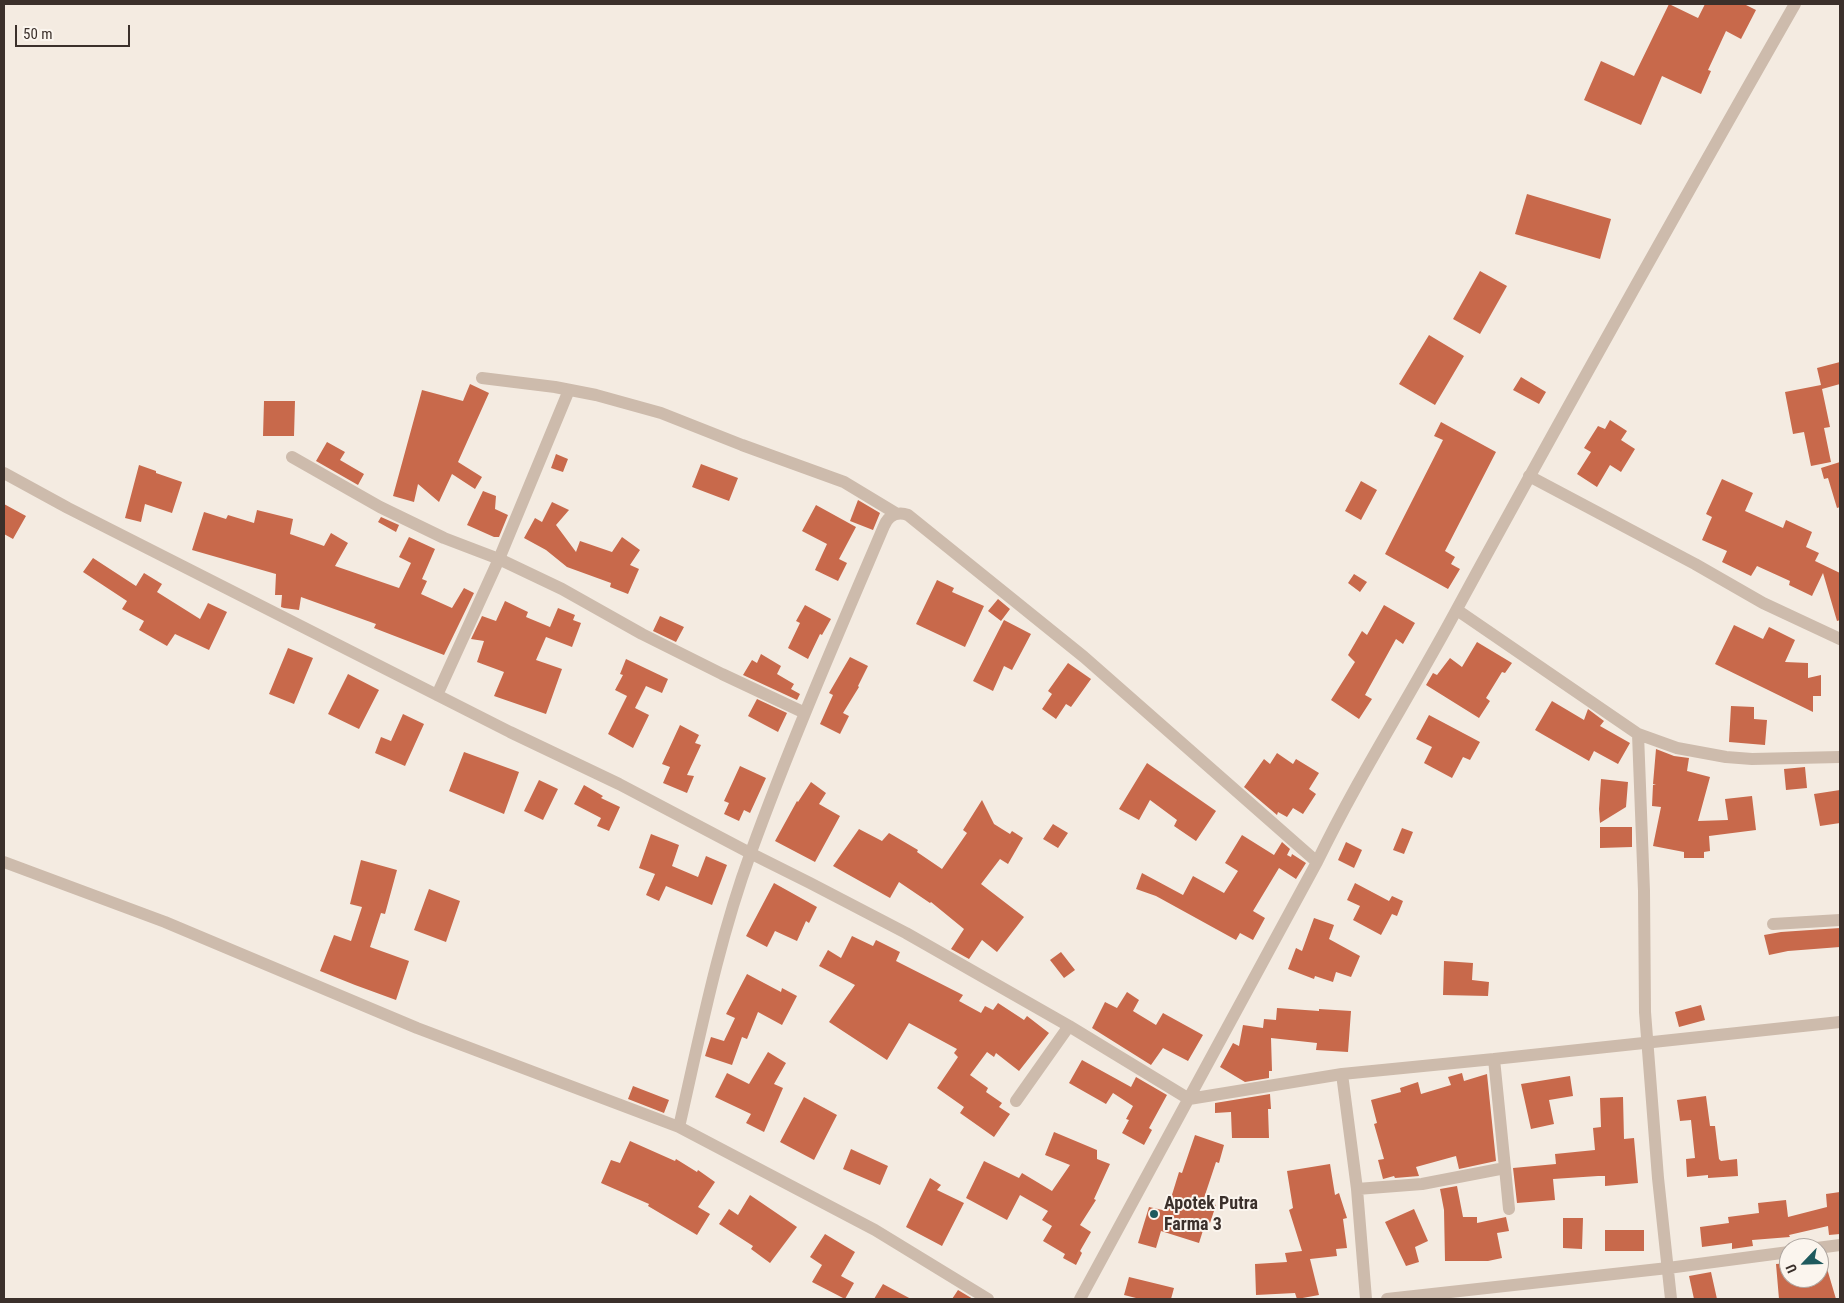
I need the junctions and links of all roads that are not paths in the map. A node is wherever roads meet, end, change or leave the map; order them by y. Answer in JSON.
{"nodes":[{"id":1,"x":1795,"y":4,"type":"edge"},
{"id":2,"x":482,"y":378,"type":"dead end"},
{"id":3,"x":569,"y":390,"type":"junction"},
{"id":4,"x":292,"y":457,"type":"dead end"},
{"id":5,"x":4,"y":473,"type":"edge"},
{"id":6,"x":1529,"y":476,"type":"junction"},
{"id":7,"x":897,"y":514,"type":"junction"},
{"id":8,"x":499,"y":559,"type":"junction"},
{"id":9,"x":1457,"y":610,"type":"junction"},
{"id":10,"x":1840,"y":639,"type":"edge"},
{"id":11,"x":437,"y":695,"type":"junction"},
{"id":12,"x":805,"y":713,"type":"junction"},
{"id":13,"x":1638,"y":734,"type":"junction"},
{"id":14,"x":1840,"y":757,"type":"edge"},
{"id":15,"x":750,"y":853,"type":"junction"},
{"id":16,"x":4,"y":862,"type":"edge"},
{"id":17,"x":1317,"y":862,"type":"junction"},
{"id":18,"x":1840,"y":920,"type":"edge"},
{"id":19,"x":1773,"y":924,"type":"dead end"},
{"id":20,"x":1840,"y":1022,"type":"edge"},
{"id":21,"x":1069,"y":1026,"type":"junction"},
{"id":22,"x":1647,"y":1043,"type":"junction"},
{"id":23,"x":1494,"y":1059,"type":"junction"},
{"id":24,"x":1342,"y":1074,"type":"junction"},
{"id":25,"x":1189,"y":1099,"type":"junction"},
{"id":26,"x":1016,"y":1101,"type":"dead end"},
{"id":27,"x":679,"y":1127,"type":"junction"},
{"id":28,"x":1505,"y":1168,"type":"junction"},
{"id":29,"x":1357,"y":1189,"type":"junction"},
{"id":30,"x":1509,"y":1209,"type":"dead end"},
{"id":31,"x":1779,"y":1253,"type":"edge"},
{"id":32,"x":1668,"y":1268,"type":"junction"},
{"id":33,"x":988,"y":1299,"type":"edge"},
{"id":34,"x":1080,"y":1299,"type":"edge"},
{"id":35,"x":1366,"y":1299,"type":"edge"},
{"id":36,"x":1386,"y":1299,"type":"edge"},
{"id":37,"x":1671,"y":1299,"type":"edge"}],
"edges":[{"from":1,"to":6,"type":"street"},
{"from":2,"to":3,"type":"street"},
{"from":3,"to":7,"type":"street"},
{"from":3,"to":8,"type":"street"},
{"from":4,"to":8,"type":"street"},
{"from":5,"to":11,"type":"street"},
{"from":6,"to":9,"type":"street"},
{"from":6,"to":10,"type":"street"},
{"from":7,"to":12,"type":"street"},
{"from":7,"to":17,"type":"street"},
{"from":8,"to":11,"type":"street"},
{"from":8,"to":12,"type":"street"},
{"from":9,"to":13,"type":"street"},
{"from":9,"to":17,"type":"street"},
{"from":11,"to":15,"type":"street"},
{"from":12,"to":15,"type":"street"},
{"from":13,"to":14,"type":"street"},
{"from":13,"to":22,"type":"street"},
{"from":15,"to":21,"type":"street"},
{"from":15,"to":27,"type":"street"},
{"from":16,"to":27,"type":"street"},
{"from":17,"to":25,"type":"street"},
{"from":18,"to":19,"type":"street"},
{"from":20,"to":22,"type":"street"},
{"from":21,"to":25,"type":"street"},
{"from":21,"to":26,"type":"street"},
{"from":22,"to":23,"type":"street"},
{"from":22,"to":32,"type":"street"},
{"from":23,"to":24,"type":"street"},
{"from":23,"to":28,"type":"street"},
{"from":24,"to":25,"type":"street"},
{"from":24,"to":29,"type":"street"},
{"from":25,"to":34,"type":"street"},
{"from":27,"to":33,"type":"street"},
{"from":28,"to":29,"type":"street"},
{"from":28,"to":30,"type":"street"},
{"from":29,"to":35,"type":"street"},
{"from":31,"to":32,"type":"street"},
{"from":32,"to":36,"type":"street"},
{"from":32,"to":37,"type":"street"}]}
